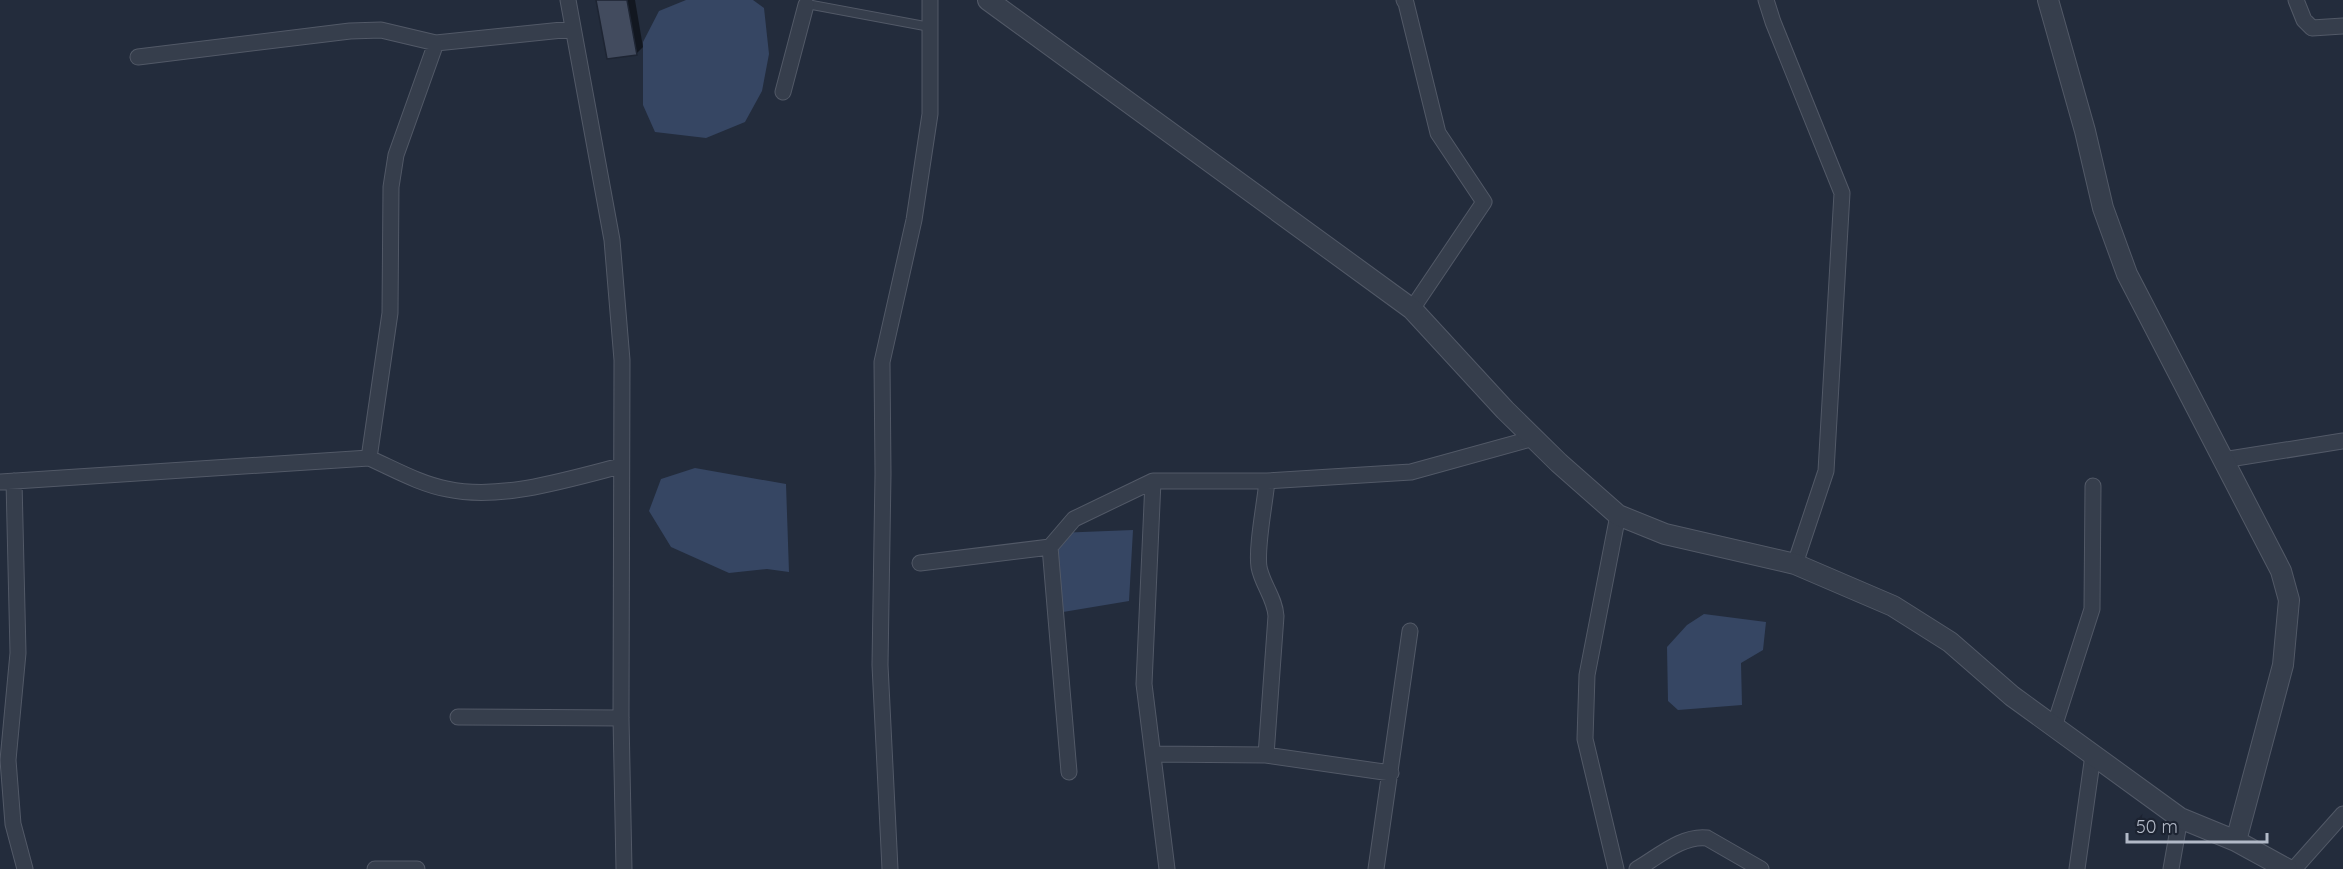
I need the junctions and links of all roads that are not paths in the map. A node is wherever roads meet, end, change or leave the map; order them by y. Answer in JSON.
{"nodes":[{"id":1,"x":568,"y":0,"type":"edge"},
{"id":2,"x":930,"y":0,"type":"edge"},
{"id":3,"x":988,"y":0,"type":"edge"},
{"id":4,"x":1404,"y":0,"type":"edge"},
{"id":5,"x":1766,"y":0,"type":"edge"},
{"id":6,"x":2048,"y":0,"type":"edge"},
{"id":7,"x":2296,"y":0,"type":"edge"},
{"id":8,"x":807,"y":3,"type":"edge"},
{"id":9,"x":2343,"y":26,"type":"edge"},
{"id":10,"x":930,"y":27,"type":"junction"},
{"id":11,"x":572,"y":29,"type":"junction"},
{"id":12,"x":436,"y":43,"type":"junction"},
{"id":13,"x":138,"y":57,"type":"dead end"},
{"id":14,"x":783,"y":92,"type":"dead end"},
{"id":15,"x":1412,"y":309,"type":"junction"},
{"id":16,"x":1534,"y":438,"type":"junction"},
{"id":17,"x":2343,"y":441,"type":"edge"},
{"id":18,"x":369,"y":458,"type":"junction"},
{"id":19,"x":2223,"y":460,"type":"junction"},
{"id":20,"x":621,"y":466,"type":"junction"},
{"id":21,"x":1153,"y":481,"type":"junction"},
{"id":22,"x":1267,"y":481,"type":"junction"},
{"id":23,"x":7,"y":482,"type":"edge"},
{"id":24,"x":2093,"y":486,"type":"dead end"},
{"id":25,"x":1618,"y":515,"type":"junction"},
{"id":26,"x":1050,"y":547,"type":"junction"},
{"id":27,"x":920,"y":563,"type":"dead end"},
{"id":28,"x":1795,"y":564,"type":"junction"},
{"id":29,"x":1410,"y":631,"type":"dead end"},
{"id":30,"x":458,"y":717,"type":"dead end"},
{"id":31,"x":621,"y":718,"type":"junction"},
{"id":32,"x":2054,"y":727,"type":"junction"},
{"id":33,"x":1153,"y":754,"type":"junction"},
{"id":34,"x":1266,"y":755,"type":"junction"},
{"id":35,"x":2093,"y":755,"type":"junction"},
{"id":36,"x":1069,"y":772,"type":"dead end"},
{"id":37,"x":1391,"y":773,"type":"junction"},
{"id":38,"x":2343,"y":814,"type":"edge"},
{"id":39,"x":2180,"y":818,"type":"junction"},
{"id":40,"x":2236,"y":841,"type":"junction"},
{"id":41,"x":25,"y":869,"type":"edge"},
{"id":42,"x":375,"y":869,"type":"edge"},
{"id":43,"x":417,"y":869,"type":"edge"},
{"id":44,"x":624,"y":869,"type":"edge"},
{"id":45,"x":890,"y":869,"type":"edge"},
{"id":46,"x":1167,"y":869,"type":"edge"},
{"id":47,"x":1376,"y":869,"type":"edge"},
{"id":48,"x":1616,"y":869,"type":"edge"},
{"id":49,"x":1637,"y":869,"type":"edge"},
{"id":50,"x":1761,"y":869,"type":"edge"},
{"id":51,"x":2077,"y":869,"type":"edge"},
{"id":52,"x":2171,"y":869,"type":"edge"},
{"id":53,"x":2287,"y":869,"type":"edge"},
{"id":54,"x":2294,"y":869,"type":"edge"}],
"edges":[{"from":1,"to":11,"type":"street"},
{"from":2,"to":10,"type":"street"},
{"from":3,"to":15,"type":"street"},
{"from":4,"to":15,"type":"street"},
{"from":5,"to":28,"type":"street"},
{"from":6,"to":19,"type":"street"},
{"from":7,"to":9,"type":"street"},
{"from":8,"to":10,"type":"lane"},
{"from":8,"to":14,"type":"street"},
{"from":10,"to":45,"type":"street"},
{"from":11,"to":12,"type":"street"},
{"from":11,"to":20,"type":"street"},
{"from":12,"to":13,"type":"street"},
{"from":12,"to":18,"type":"street"},
{"from":15,"to":16,"type":"street"},
{"from":16,"to":22,"type":"street"},
{"from":16,"to":25,"type":"street"},
{"from":17,"to":19,"type":"street"},
{"from":18,"to":20,"type":"street"},
{"from":18,"to":23,"type":"street"},
{"from":19,"to":40,"type":"street"},
{"from":20,"to":31,"type":"street"},
{"from":21,"to":22,"type":"street"},
{"from":21,"to":26,"type":"street"},
{"from":21,"to":33,"type":"street"},
{"from":22,"to":34,"type":"street"},
{"from":23,"to":41,"type":"street"},
{"from":24,"to":32,"type":"street"},
{"from":25,"to":28,"type":"street"},
{"from":25,"to":48,"type":"street"},
{"from":26,"to":27,"type":"street"},
{"from":26,"to":36,"type":"street"},
{"from":28,"to":32,"type":"street"},
{"from":29,"to":37,"type":"street"},
{"from":30,"to":31,"type":"street"},
{"from":31,"to":44,"type":"street"},
{"from":32,"to":35,"type":"street"},
{"from":33,"to":34,"type":"street"},
{"from":33,"to":46,"type":"street"},
{"from":34,"to":37,"type":"street"},
{"from":35,"to":39,"type":"street"},
{"from":35,"to":51,"type":"street"},
{"from":37,"to":47,"type":"street"},
{"from":38,"to":54,"type":"street"},
{"from":39,"to":40,"type":"street"},
{"from":39,"to":52,"type":"street"},
{"from":40,"to":53,"type":"street"},
{"from":42,"to":43,"type":"street"},
{"from":49,"to":50,"type":"street"}]}
